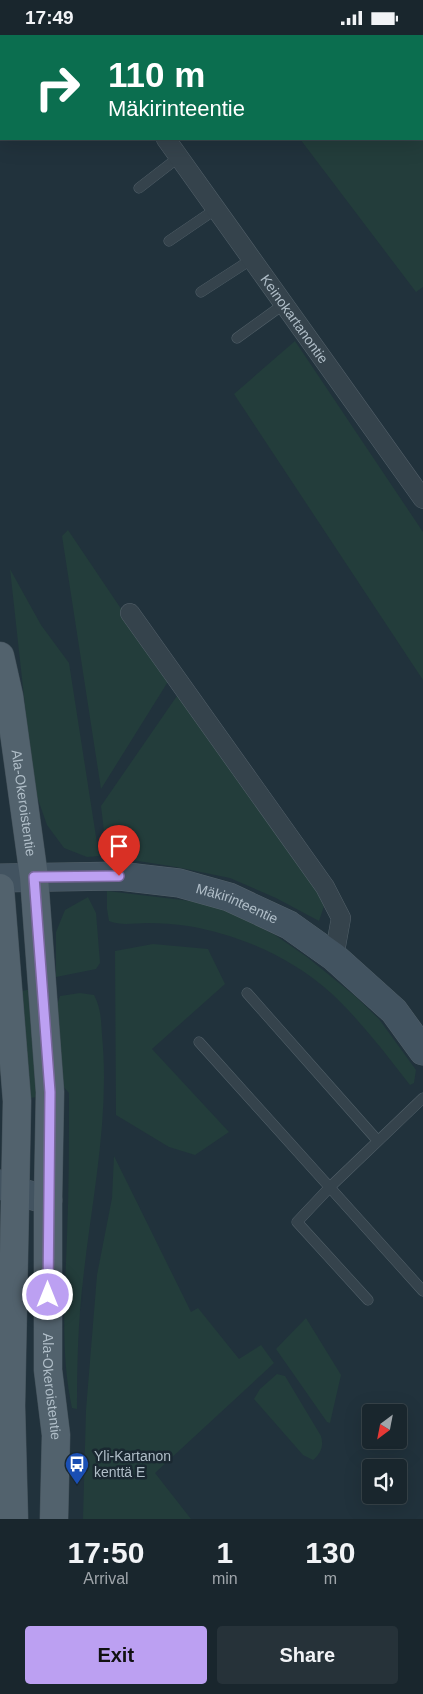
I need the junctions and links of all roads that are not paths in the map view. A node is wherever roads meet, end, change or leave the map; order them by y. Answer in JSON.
{"nodes":[{"id":1,"x":167,"y":140,"type":"edge"},
{"id":2,"x":179,"y":157,"type":"junction"},
{"id":3,"x":139,"y":187,"type":"dead end"},
{"id":4,"x":216,"y":209,"type":"junction"},
{"id":5,"x":169,"y":241,"type":"dead end"},
{"id":6,"x":252,"y":259,"type":"junction"},
{"id":7,"x":201,"y":292,"type":"dead end"},
{"id":8,"x":284,"y":304,"type":"junction"},
{"id":9,"x":237,"y":338,"type":"dead end"},
{"id":10,"x":423,"y":499,"type":"edge"},
{"id":11,"x":130,"y":613,"type":"dead end"},
{"id":12,"x":0,"y":656,"type":"edge"},
{"id":13,"x":34,"y":877,"type":"junction"},
{"id":14,"x":0,"y":878,"type":"edge"},
{"id":15,"x":0,"y":888,"type":"edge"},
{"id":16,"x":334,"y":957,"type":"junction"},
{"id":17,"x":247,"y":993,"type":"dead end"},
{"id":18,"x":199,"y":1042,"type":"dead end"},
{"id":19,"x":423,"y":1051,"type":"edge"},
{"id":20,"x":423,"y":1098,"type":"edge"},
{"id":21,"x":378,"y":1141,"type":"junction"},
{"id":22,"x":330,"y":1187,"type":"junction"},
{"id":23,"x":7,"y":1188,"type":"edge"},
{"id":24,"x":48,"y":1200,"type":"junction"},
{"id":25,"x":423,"y":1291,"type":"edge"},
{"id":26,"x":368,"y":1300,"type":"dead end"},
{"id":27,"x":14,"y":1519,"type":"edge"},
{"id":28,"x":54,"y":1519,"type":"edge"}],
"edges":[{"from":1,"to":2,"type":"street","name":"Keinokartanontie"},
{"from":2,"to":3,"type":"lane"},
{"from":2,"to":4,"type":"street","name":"Keinokartanontie"},
{"from":4,"to":5,"type":"lane"},
{"from":4,"to":6,"type":"street","name":"Keinokartanontie"},
{"from":6,"to":7,"type":"lane"},
{"from":6,"to":8,"type":"street","name":"Keinokartanontie"},
{"from":8,"to":9,"type":"lane"},
{"from":8,"to":10,"type":"street","name":"Keinokartanontie"},
{"from":11,"to":16,"type":"street"},
{"from":12,"to":13,"type":"main road","name":"Ala-Okeroistentie"},
{"from":13,"to":14,"type":"street","name":"Mäkirinteentie"},
{"from":13,"to":16,"type":"street","name":"Mäkirinteentie"},
{"from":13,"to":24,"type":"main road","name":"Ala-Okeroistentie"},
{"from":15,"to":23,"type":"main road"},
{"from":16,"to":19,"type":"street","name":"Mäkirinteentie"},
{"from":17,"to":21,"type":"lane"},
{"from":18,"to":22,"type":"lane"},
{"from":20,"to":21,"type":"lane"},
{"from":21,"to":22,"type":"lane"},
{"from":22,"to":25,"type":"lane"},
{"from":22,"to":26,"type":"lane"},
{"from":23,"to":24,"type":"street"},
{"from":23,"to":27,"type":"main road"},
{"from":24,"to":28,"type":"main road","name":"Ala-Okeroistentie"}]}
